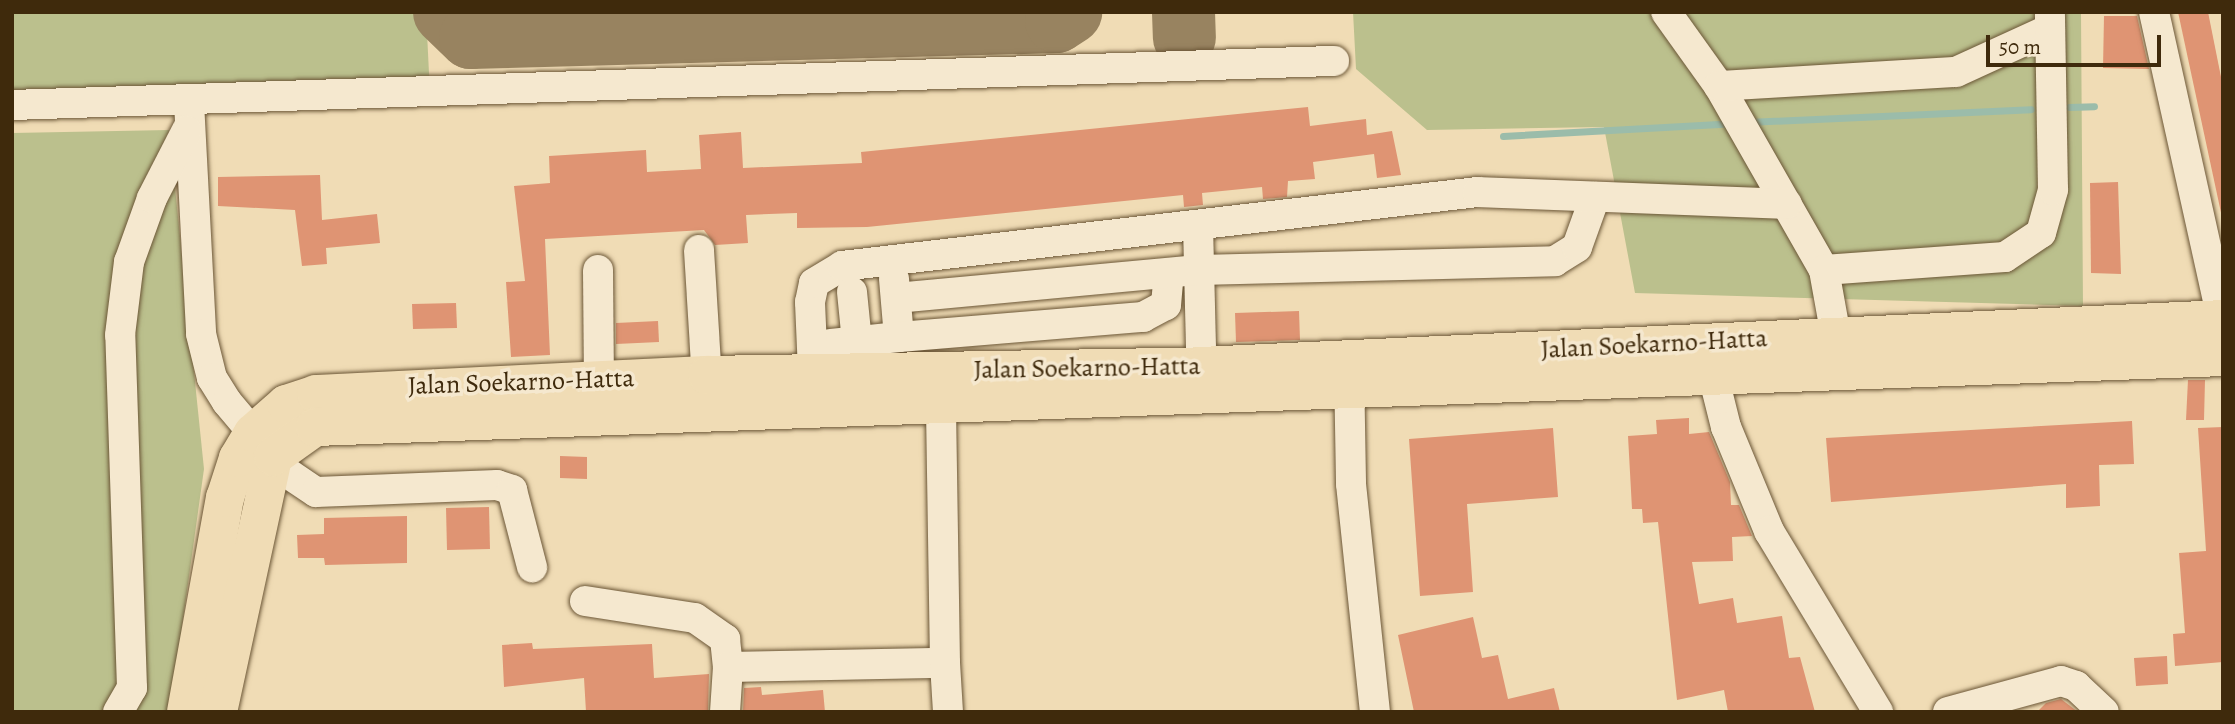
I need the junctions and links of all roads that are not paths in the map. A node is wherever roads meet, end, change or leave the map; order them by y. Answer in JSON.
{"nodes":[{"id":1,"x":1666,"y":12,"type":"edge"},
{"id":2,"x":2154,"y":12,"type":"edge"},
{"id":3,"x":2050,"y":20,"type":"edge"},
{"id":4,"x":1334,"y":61,"type":"dead end"},
{"id":5,"x":1719,"y":86,"type":"junction"},
{"id":6,"x":12,"y":105,"type":"edge"},
{"id":7,"x":188,"y":116,"type":"junction"},
{"id":8,"x":1595,"y":197,"type":"junction"},
{"id":9,"x":1787,"y":204,"type":"junction"},
{"id":10,"x":1198,"y":225,"type":"junction"},
{"id":11,"x":699,"y":250,"type":"dead end"},
{"id":12,"x":891,"y":258,"type":"junction"},
{"id":13,"x":598,"y":270,"type":"dead end"},
{"id":14,"x":1199,"y":270,"type":"junction"},
{"id":15,"x":1824,"y":270,"type":"junction"},
{"id":16,"x":1168,"y":273,"type":"junction"},
{"id":17,"x":852,"y":292,"type":"dead end"},
{"id":18,"x":896,"y":298,"type":"junction"},
{"id":19,"x":2222,"y":319,"type":"edge"},
{"id":20,"x":1833,"y":320,"type":"dead end"},
{"id":21,"x":899,"y":337,"type":"junction"},
{"id":22,"x":2223,"y":357,"type":"edge"},
{"id":23,"x":829,"y":367,"type":"junction"},
{"id":24,"x":1350,"y":374,"type":"junction"},
{"id":25,"x":1713,"y":376,"type":"junction"},
{"id":26,"x":598,"y":379,"type":"junction"},
{"id":27,"x":1202,"y":380,"type":"junction"},
{"id":28,"x":708,"y":393,"type":"junction"},
{"id":29,"x":941,"y":404,"type":"junction"},
{"id":30,"x":263,"y":445,"type":"junction"},
{"id":31,"x":532,"y":567,"type":"dead end"},
{"id":32,"x":585,"y":601,"type":"dead end"},
{"id":33,"x":946,"y":663,"type":"junction"},
{"id":34,"x":728,"y":667,"type":"junction"},
{"id":35,"x":209,"y":669,"type":"junction"},
{"id":36,"x":118,"y":712,"type":"edge"},
{"id":37,"x":186,"y":712,"type":"edge"},
{"id":38,"x":218,"y":712,"type":"edge"},
{"id":39,"x":725,"y":712,"type":"edge"},
{"id":40,"x":948,"y":712,"type":"edge"},
{"id":41,"x":1375,"y":712,"type":"edge"},
{"id":42,"x":1878,"y":712,"type":"edge"},
{"id":43,"x":1948,"y":712,"type":"edge"},
{"id":44,"x":2104,"y":712,"type":"edge"}],
"edges":[{"from":1,"to":5,"type":"street"},
{"from":2,"to":19,"type":"street"},
{"from":3,"to":5,"type":"street"},
{"from":3,"to":15,"type":"street"},
{"from":4,"to":7,"type":"street"},
{"from":5,"to":9,"type":"street"},
{"from":6,"to":7,"type":"street"},
{"from":7,"to":30,"type":"street"},
{"from":7,"to":36,"type":"street"},
{"from":8,"to":9,"type":"street"},
{"from":8,"to":10,"type":"street"},
{"from":8,"to":14,"type":"street"},
{"from":9,"to":15,"type":"street"},
{"from":10,"to":12,"type":"street"},
{"from":10,"to":14,"type":"street"},
{"from":11,"to":28,"type":"street"},
{"from":12,"to":18,"type":"street"},
{"from":12,"to":23,"type":"street"},
{"from":13,"to":26,"type":"street"},
{"from":14,"to":16,"type":"street"},
{"from":14,"to":27,"type":"street"},
{"from":15,"to":20,"type":"street"},
{"from":16,"to":18,"type":"street"},
{"from":16,"to":21,"type":"street"},
{"from":17,"to":23,"type":"street"},
{"from":18,"to":21,"type":"street"},
{"from":19,"to":24,"type":"highway","name":"Jalan Soekarno-Hatta"},
{"from":21,"to":23,"type":"street"},
{"from":22,"to":25,"type":"highway","name":"Jalan Soekarno-Hatta"},
{"from":23,"to":27,"type":"highway","name":"Jalan Soekarno-Hatta"},
{"from":23,"to":28,"type":"highway","name":"Jalan Soekarno-Hatta"},
{"from":23,"to":29,"type":"highway","name":"Jalan Soekarno-Hatta"},
{"from":24,"to":25,"type":"highway","name":"Jalan Soekarno-Hatta"},
{"from":24,"to":27,"type":"highway","name":"Jalan Soekarno-Hatta"},
{"from":24,"to":41,"type":"street"},
{"from":25,"to":42,"type":"street"},
{"from":26,"to":28,"type":"highway","name":"Jalan Soekarno-Hatta"},
{"from":26,"to":30,"type":"highway","name":"Jalan Soekarno-Hatta"},
{"from":27,"to":29,"type":"highway","name":"Jalan Soekarno-Hatta"},
{"from":28,"to":30,"type":"highway","name":"Jalan Soekarno-Hatta"},
{"from":29,"to":33,"type":"street"},
{"from":30,"to":31,"type":"street"},
{"from":30,"to":35,"type":"highway"},
{"from":32,"to":34,"type":"street"},
{"from":33,"to":34,"type":"street"},
{"from":33,"to":40,"type":"street"},
{"from":34,"to":39,"type":"street"},
{"from":35,"to":37,"type":"highway"},
{"from":35,"to":38,"type":"highway"},
{"from":43,"to":44,"type":"street"}]}
